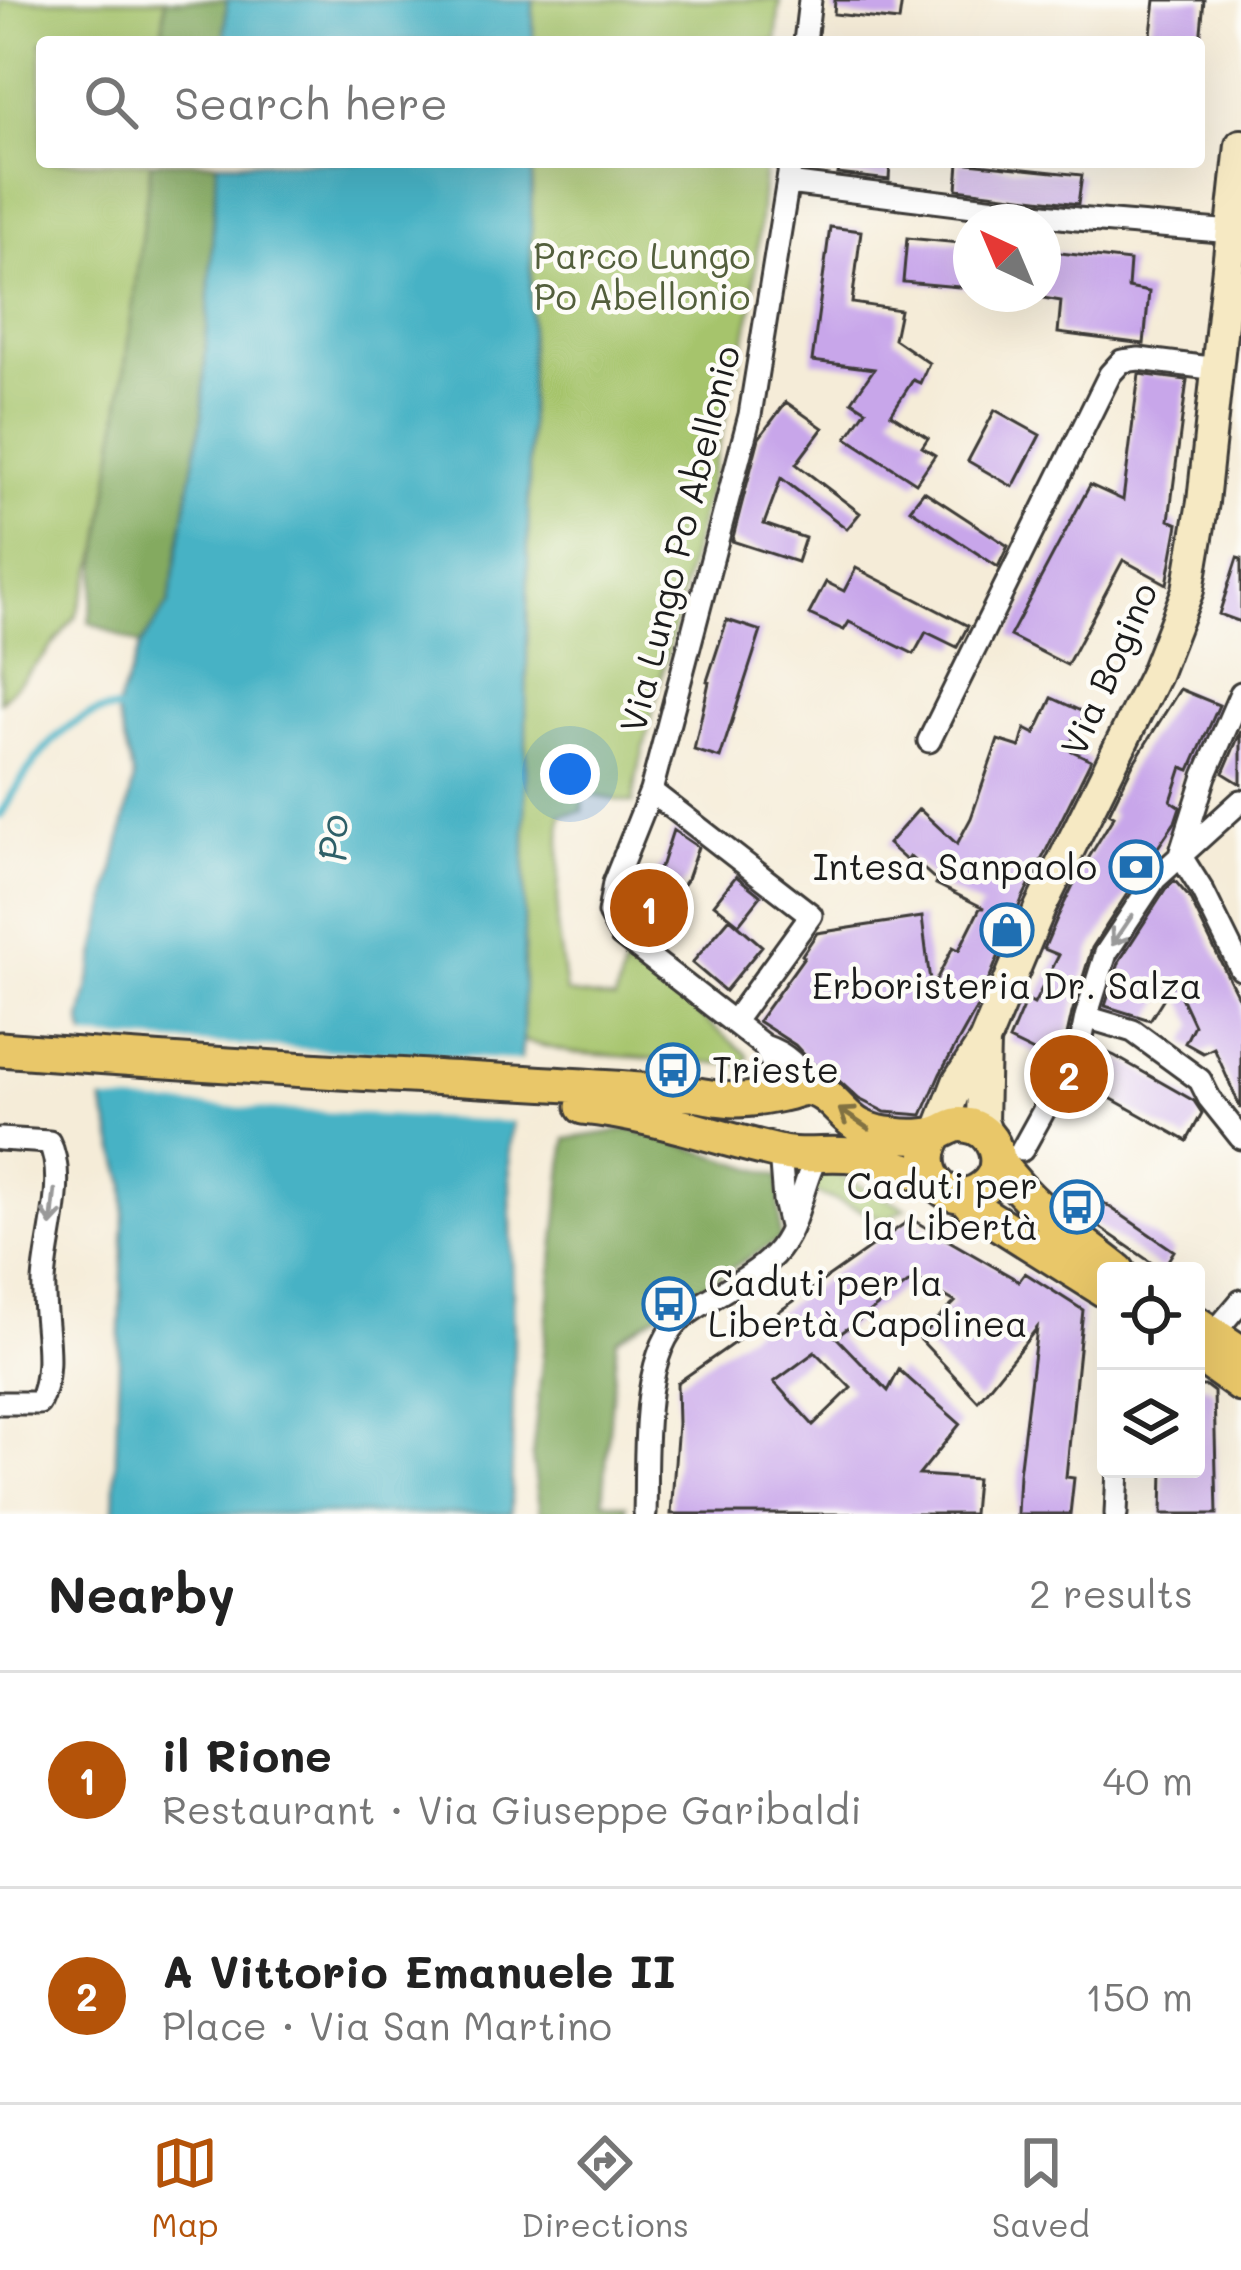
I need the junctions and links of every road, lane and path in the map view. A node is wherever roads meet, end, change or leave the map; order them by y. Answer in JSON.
{"nodes":[{"id":1,"x":810,"y":0,"type":"edge"},
{"id":2,"x":806,"y":36,"type":"edge"},
{"id":3,"x":1241,"y":145,"type":"edge"},
{"id":4,"x":789,"y":172,"type":"edge"},
{"id":5,"x":1232,"y":232,"type":"junction"},
{"id":6,"x":1218,"y":369,"type":"junction"},
{"id":7,"x":1241,"y":693,"type":"edge"},
{"id":8,"x":929,"y":741,"type":"dead end"},
{"id":9,"x":651,"y":791,"type":"junction"},
{"id":10,"x":1241,"y":801,"type":"edge"},
{"id":11,"x":1180,"y":855,"type":"junction"},
{"id":12,"x":1241,"y":969,"type":"edge"},
{"id":13,"x":1086,"y":1017,"type":"junction"},
{"id":14,"x":734,"y":1021,"type":"junction"},
{"id":15,"x":984,"y":1042,"type":"junction"},
{"id":16,"x":1081,"y":1042,"type":"dead end"},
{"id":17,"x":764,"y":1046,"type":"junction"},
{"id":18,"x":0,"y":1049,"type":"edge"},
{"id":19,"x":74,"y":1066,"type":"junction"},
{"id":20,"x":0,"y":1072,"type":"edge"},
{"id":21,"x":1065,"y":1072,"type":"dead end"},
{"id":22,"x":792,"y":1092,"type":"junction"},
{"id":23,"x":578,"y":1096,"type":"junction"},
{"id":24,"x":938,"y":1133,"type":"junction"},
{"id":25,"x":1241,"y":1138,"type":"edge"},
{"id":26,"x":0,"y":1139,"type":"edge"},
{"id":27,"x":1002,"y":1149,"type":"junction"},
{"id":28,"x":780,"y":1152,"type":"junction"},
{"id":29,"x":818,"y":1154,"type":"junction"},
{"id":30,"x":929,"y":1174,"type":"junction"},
{"id":31,"x":963,"y":1195,"type":"junction"},
{"id":32,"x":790,"y":1226,"type":"junction"},
{"id":33,"x":1106,"y":1262,"type":"edge"},
{"id":34,"x":1097,"y":1286,"type":"edge"},
{"id":35,"x":1241,"y":1301,"type":"edge"},
{"id":36,"x":1212,"y":1341,"type":"edge"},
{"id":37,"x":1241,"y":1384,"type":"edge"},
{"id":38,"x":0,"y":1403,"type":"edge"},
{"id":39,"x":1118,"y":1478,"type":"edge"},
{"id":40,"x":645,"y":1514,"type":"edge"},
{"id":41,"x":1116,"y":1514,"type":"edge"}],
"edges":[{"from":1,"to":2,"type":"street"},
{"from":3,"to":5,"type":"main road","name":"Via Bogino"},
{"from":4,"to":5,"type":"street"},
{"from":4,"to":9,"type":"street","name":"Via Lungo Po Abellonio"},
{"from":5,"to":6,"type":"main road","name":"Via Bogino"},
{"from":6,"to":8,"type":"street"},
{"from":6,"to":15,"type":"main road","name":"Via Bogino"},
{"from":7,"to":11,"type":"street"},
{"from":9,"to":14,"type":"street","name":"Via Lungo Po Abellonio"},
{"from":9,"to":14,"type":"street"},
{"from":10,"to":11,"type":"street"},
{"from":11,"to":12,"type":"street"},
{"from":11,"to":13,"type":"street","one_way":true},
{"from":13,"to":16,"type":"street"},
{"from":13,"to":25,"type":"street"},
{"from":14,"to":17,"type":"street"},
{"from":15,"to":24,"type":"main road","name":"Via Bogino"},
{"from":15,"to":27,"type":"main road","name":"Via Bogino"},
{"from":17,"to":22,"type":"street"},
{"from":17,"to":22,"type":"street"},
{"from":18,"to":19,"type":"main road"},
{"from":19,"to":20,"type":"main road"},
{"from":19,"to":23,"type":"main road"},
{"from":21,"to":27,"type":"street"},
{"from":22,"to":23,"type":"main road"},
{"from":24,"to":22,"type":"main road","one_way":true},
{"from":22,"to":28,"type":"main road"},
{"from":23,"to":28,"type":"main road"},
{"from":24,"to":27,"type":"main road"},
{"from":24,"to":30,"type":"main road"},
{"from":26,"to":38,"type":"street","one_way":true},
{"from":27,"to":31,"type":"main road"},
{"from":27,"to":33,"type":"main road"},
{"from":28,"to":29,"type":"main road"},
{"from":28,"to":32,"type":"street"},
{"from":29,"to":30,"type":"main road"},
{"from":29,"to":32,"type":"street"},
{"from":30,"to":31,"type":"main road"},
{"from":31,"to":34,"type":"main road"},
{"from":32,"to":40,"type":"street"},
{"from":35,"to":36,"type":"street"},
{"from":36,"to":37,"type":"main road"},
{"from":39,"to":41,"type":"street"}]}
